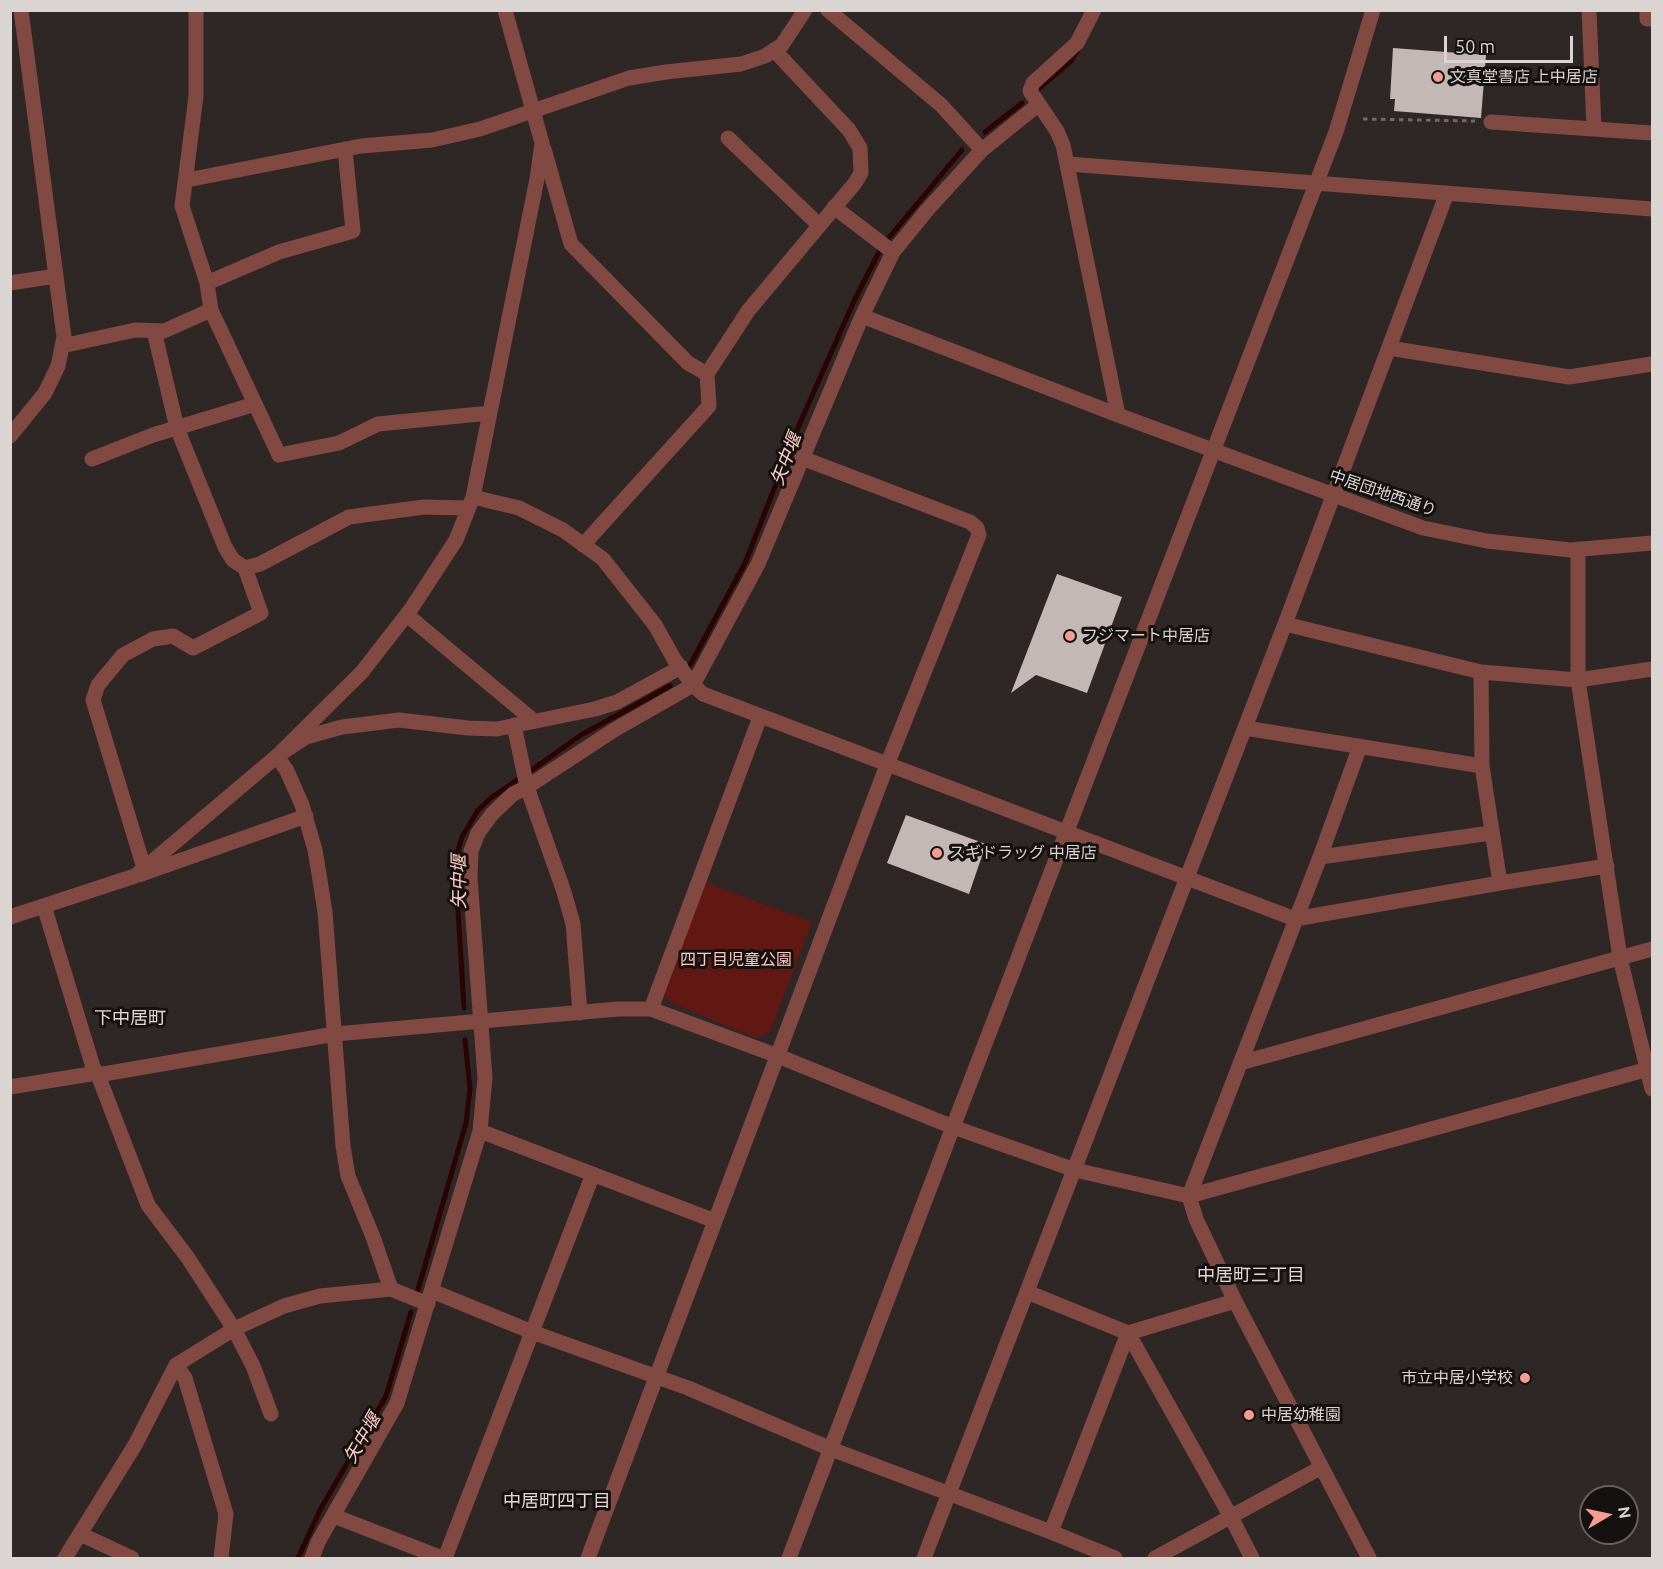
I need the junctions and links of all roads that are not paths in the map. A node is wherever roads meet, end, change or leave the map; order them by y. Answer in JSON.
{"nodes":[{"id":1,"x":21,"y":10,"type":"edge"},
{"id":2,"x":196,"y":10,"type":"edge"},
{"id":3,"x":506,"y":10,"type":"edge"},
{"id":4,"x":805,"y":10,"type":"edge"},
{"id":5,"x":828,"y":10,"type":"edge"},
{"id":6,"x":1094,"y":10,"type":"edge"},
{"id":7,"x":1373,"y":10,"type":"edge"},
{"id":8,"x":1589,"y":10,"type":"edge"},
{"id":9,"x":1647,"y":10,"type":"edge"},
{"id":10,"x":1653,"y":19,"type":"edge"},
{"id":11,"x":774,"y":50,"type":"junction"},
{"id":12,"x":1039,"y":104,"type":"junction"},
{"id":13,"x":535,"y":111,"type":"junction"},
{"id":14,"x":1491,"y":122,"type":"road end"},
{"id":15,"x":1594,"y":128,"type":"junction"},
{"id":16,"x":1653,"y":133,"type":"edge"},
{"id":17,"x":728,"y":138,"type":"dead end"},
{"id":18,"x":542,"y":143,"type":"junction"},
{"id":19,"x":345,"y":148,"type":"junction"},
{"id":20,"x":982,"y":150,"type":"junction"},
{"id":21,"x":1068,"y":164,"type":"junction"},
{"id":22,"x":187,"y":180,"type":"junction"},
{"id":23,"x":1316,"y":183,"type":"junction"},
{"id":24,"x":1447,"y":194,"type":"junction"},
{"id":25,"x":834,"y":207,"type":"junction"},
{"id":26,"x":1653,"y":209,"type":"edge"},
{"id":27,"x":819,"y":225,"type":"junction"},
{"id":28,"x":893,"y":252,"type":"junction"},
{"id":29,"x":56,"y":276,"type":"junction"},
{"id":30,"x":10,"y":283,"type":"edge"},
{"id":31,"x":207,"y":283,"type":"junction"},
{"id":32,"x":211,"y":310,"type":"junction"},
{"id":33,"x":862,"y":316,"type":"junction"},
{"id":34,"x":154,"y":331,"type":"junction"},
{"id":35,"x":62,"y":346,"type":"junction"},
{"id":36,"x":1389,"y":348,"type":"junction"},
{"id":37,"x":1653,"y":364,"type":"edge"},
{"id":38,"x":707,"y":374,"type":"junction"},
{"id":39,"x":255,"y":404,"type":"junction"},
{"id":40,"x":490,"y":413,"type":"junction"},
{"id":41,"x":1118,"y":415,"type":"junction"},
{"id":42,"x":177,"y":428,"type":"junction"},
{"id":43,"x":10,"y":436,"type":"edge"},
{"id":44,"x":1215,"y":450,"type":"junction"},
{"id":45,"x":802,"y":458,"type":"junction"},
{"id":46,"x":92,"y":459,"type":"dead end"},
{"id":47,"x":1333,"y":495,"type":"junction"},
{"id":48,"x":470,"y":502,"type":"junction"},
{"id":49,"x":1653,"y":543,"type":"edge"},
{"id":50,"x":584,"y":545,"type":"junction"},
{"id":51,"x":1578,"y":549,"type":"junction"},
{"id":52,"x":245,"y":568,"type":"junction"},
{"id":53,"x":407,"y":615,"type":"junction"},
{"id":54,"x":1285,"y":624,"type":"junction"},
{"id":55,"x":681,"y":667,"type":"junction"},
{"id":56,"x":1653,"y":669,"type":"edge"},
{"id":57,"x":1481,"y":672,"type":"junction"},
{"id":58,"x":1578,"y":680,"type":"junction"},
{"id":59,"x":693,"y":685,"type":"junction"},
{"id":60,"x":760,"y":717,"type":"junction"},
{"id":61,"x":534,"y":721,"type":"junction"},
{"id":62,"x":514,"y":725,"type":"junction"},
{"id":63,"x":1245,"y":728,"type":"junction"},
{"id":64,"x":1360,"y":746,"type":"junction"},
{"id":65,"x":277,"y":756,"type":"junction"},
{"id":66,"x":888,"y":765,"type":"junction"},
{"id":67,"x":1482,"y":766,"type":"junction"},
{"id":68,"x":526,"y":788,"type":"junction"},
{"id":69,"x":306,"y":816,"type":"junction"},
{"id":70,"x":1066,"y":832,"type":"junction"},
{"id":71,"x":1491,"y":832,"type":"junction"},
{"id":72,"x":1320,"y":857,"type":"junction"},
{"id":73,"x":1607,"y":866,"type":"junction"},
{"id":74,"x":139,"y":872,"type":"junction"},
{"id":75,"x":1188,"y":877,"type":"junction"},
{"id":76,"x":1500,"y":882,"type":"junction"},
{"id":77,"x":44,"y":906,"type":"junction"},
{"id":78,"x":10,"y":917,"type":"edge"},
{"id":79,"x":1295,"y":919,"type":"junction"},
{"id":80,"x":1653,"y":949,"type":"edge"},
{"id":81,"x":1620,"y":958,"type":"junction"},
{"id":82,"x":651,"y":1009,"type":"junction"},
{"id":83,"x":580,"y":1013,"type":"junction"},
{"id":84,"x":480,"y":1023,"type":"junction"},
{"id":85,"x":335,"y":1034,"type":"junction"},
{"id":86,"x":778,"y":1056,"type":"junction"},
{"id":87,"x":1240,"y":1063,"type":"junction"},
{"id":88,"x":1650,"y":1069,"type":"edge"},
{"id":89,"x":98,"y":1074,"type":"junction"},
{"id":90,"x":10,"y":1087,"type":"edge"},
{"id":91,"x":1653,"y":1089,"type":"edge"},
{"id":92,"x":953,"y":1127,"type":"junction"},
{"id":93,"x":480,"y":1131,"type":"junction"},
{"id":94,"x":1075,"y":1170,"type":"junction"},
{"id":95,"x":593,"y":1174,"type":"junction"},
{"id":96,"x":1189,"y":1196,"type":"junction"},
{"id":97,"x":715,"y":1221,"type":"junction"},
{"id":98,"x":391,"y":1289,"type":"junction"},
{"id":99,"x":1027,"y":1292,"type":"junction"},
{"id":100,"x":430,"y":1297,"type":"junction"},
{"id":101,"x":1235,"y":1301,"type":"junction"},
{"id":102,"x":234,"y":1329,"type":"junction"},
{"id":103,"x":532,"y":1332,"type":"junction"},
{"id":104,"x":1128,"y":1333,"type":"junction"},
{"id":105,"x":176,"y":1365,"type":"junction"},
{"id":106,"x":656,"y":1376,"type":"junction"},
{"id":107,"x":271,"y":1414,"type":"dead end"},
{"id":108,"x":831,"y":1449,"type":"junction"},
{"id":109,"x":1320,"y":1468,"type":"junction"},
{"id":110,"x":949,"y":1493,"type":"junction"},
{"id":111,"x":334,"y":1516,"type":"junction"},
{"id":112,"x":1231,"y":1517,"type":"junction"},
{"id":113,"x":1051,"y":1532,"type":"junction"},
{"id":114,"x":80,"y":1534,"type":"junction"},
{"id":115,"x":65,"y":1558,"type":"edge"},
{"id":116,"x":132,"y":1558,"type":"edge"},
{"id":117,"x":221,"y":1558,"type":"edge"},
{"id":118,"x":312,"y":1558,"type":"edge"},
{"id":119,"x":444,"y":1558,"type":"edge"},
{"id":120,"x":588,"y":1558,"type":"edge"},
{"id":121,"x":789,"y":1558,"type":"edge"},
{"id":122,"x":924,"y":1558,"type":"edge"},
{"id":123,"x":1115,"y":1558,"type":"edge"},
{"id":124,"x":1155,"y":1558,"type":"edge"},
{"id":125,"x":1252,"y":1558,"type":"edge"},
{"id":126,"x":1369,"y":1558,"type":"edge"}],
"edges":[{"from":1,"to":29,"type":"street"},
{"from":2,"to":22,"type":"street"},
{"from":3,"to":13,"type":"street"},
{"from":4,"to":11,"type":"street"},
{"from":5,"to":20,"type":"street"},
{"from":6,"to":12,"type":"street"},
{"from":7,"to":23,"type":"street"},
{"from":8,"to":15,"type":"street"},
{"from":9,"to":10,"type":"street"},
{"from":11,"to":13,"type":"street"},
{"from":11,"to":25,"type":"street"},
{"from":12,"to":20,"type":"street"},
{"from":12,"to":21,"type":"street"},
{"from":13,"to":18,"type":"street"},
{"from":13,"to":19,"type":"street"},
{"from":14,"to":15,"type":"street"},
{"from":15,"to":16,"type":"street"},
{"from":17,"to":27,"type":"street"},
{"from":18,"to":38,"type":"street"},
{"from":18,"to":40,"type":"street"},
{"from":19,"to":22,"type":"street"},
{"from":19,"to":31,"type":"street"},
{"from":20,"to":28,"type":"street"},
{"from":21,"to":23,"type":"street"},
{"from":21,"to":41,"type":"street"},
{"from":22,"to":31,"type":"street"},
{"from":23,"to":24,"type":"street"},
{"from":23,"to":44,"type":"street"},
{"from":24,"to":26,"type":"street"},
{"from":24,"to":36,"type":"street"},
{"from":25,"to":27,"type":"street"},
{"from":25,"to":28,"type":"street"},
{"from":27,"to":38,"type":"street"},
{"from":28,"to":33,"type":"street"},
{"from":29,"to":30,"type":"street"},
{"from":29,"to":35,"type":"street"},
{"from":31,"to":32,"type":"street"},
{"from":32,"to":34,"type":"street"},
{"from":32,"to":39,"type":"street"},
{"from":33,"to":41,"type":"street","name":"中居団地西通り"},
{"from":33,"to":45,"type":"street"},
{"from":34,"to":35,"type":"street"},
{"from":34,"to":42,"type":"street"},
{"from":35,"to":43,"type":"street"},
{"from":36,"to":37,"type":"street"},
{"from":36,"to":47,"type":"street"},
{"from":38,"to":50,"type":"street"},
{"from":39,"to":40,"type":"street"},
{"from":39,"to":42,"type":"street"},
{"from":40,"to":48,"type":"street"},
{"from":41,"to":44,"type":"street","name":"中居団地西通り"},
{"from":42,"to":46,"type":"street"},
{"from":42,"to":52,"type":"street"},
{"from":44,"to":47,"type":"street","name":"中居団地西通り"},
{"from":44,"to":70,"type":"street"},
{"from":45,"to":59,"type":"street"},
{"from":45,"to":66,"type":"street"},
{"from":47,"to":51,"type":"street","name":"中居団地西通り"},
{"from":47,"to":54,"type":"street"},
{"from":48,"to":50,"type":"street"},
{"from":48,"to":52,"type":"street"},
{"from":48,"to":53,"type":"street"},
{"from":49,"to":51,"type":"street","name":"中居団地西通り"},
{"from":50,"to":55,"type":"street"},
{"from":51,"to":58,"type":"street"},
{"from":52,"to":74,"type":"street"},
{"from":53,"to":61,"type":"street"},
{"from":53,"to":65,"type":"street"},
{"from":54,"to":57,"type":"street"},
{"from":54,"to":63,"type":"street"},
{"from":55,"to":59,"type":"street"},
{"from":55,"to":61,"type":"street"},
{"from":56,"to":58,"type":"street"},
{"from":57,"to":58,"type":"street"},
{"from":57,"to":67,"type":"street"},
{"from":58,"to":73,"type":"street"},
{"from":59,"to":60,"type":"street"},
{"from":59,"to":68,"type":"street"},
{"from":60,"to":66,"type":"street"},
{"from":60,"to":82,"type":"street"},
{"from":61,"to":62,"type":"street"},
{"from":62,"to":65,"type":"street"},
{"from":62,"to":68,"type":"street"},
{"from":63,"to":64,"type":"street"},
{"from":63,"to":75,"type":"street"},
{"from":64,"to":67,"type":"street"},
{"from":64,"to":72,"type":"street"},
{"from":65,"to":69,"type":"street"},
{"from":65,"to":74,"type":"street"},
{"from":66,"to":70,"type":"street"},
{"from":66,"to":86,"type":"street"},
{"from":67,"to":71,"type":"street"},
{"from":68,"to":83,"type":"street"},
{"from":68,"to":84,"type":"street"},
{"from":69,"to":74,"type":"street"},
{"from":69,"to":85,"type":"street"},
{"from":70,"to":75,"type":"street"},
{"from":70,"to":92,"type":"street"},
{"from":71,"to":72,"type":"street"},
{"from":71,"to":76,"type":"street"},
{"from":72,"to":79,"type":"street"},
{"from":73,"to":76,"type":"street"},
{"from":73,"to":81,"type":"street"},
{"from":74,"to":77,"type":"street"},
{"from":75,"to":79,"type":"street"},
{"from":75,"to":94,"type":"street"},
{"from":76,"to":79,"type":"street"},
{"from":77,"to":78,"type":"street"},
{"from":77,"to":89,"type":"street"},
{"from":79,"to":87,"type":"street"},
{"from":80,"to":81,"type":"street"},
{"from":81,"to":87,"type":"street"},
{"from":81,"to":88,"type":"street"},
{"from":82,"to":83,"type":"street"},
{"from":82,"to":86,"type":"street"},
{"from":83,"to":84,"type":"street"},
{"from":84,"to":85,"type":"street"},
{"from":84,"to":93,"type":"street"},
{"from":85,"to":89,"type":"street"},
{"from":85,"to":98,"type":"street"},
{"from":86,"to":92,"type":"street"},
{"from":86,"to":97,"type":"street"},
{"from":87,"to":96,"type":"street"},
{"from":88,"to":91,"type":"street"},
{"from":88,"to":96,"type":"street"},
{"from":89,"to":90,"type":"street"},
{"from":89,"to":102,"type":"street"},
{"from":92,"to":94,"type":"street"},
{"from":92,"to":108,"type":"street"},
{"from":93,"to":95,"type":"street"},
{"from":93,"to":100,"type":"street"},
{"from":94,"to":96,"type":"street"},
{"from":94,"to":99,"type":"street"},
{"from":95,"to":97,"type":"street"},
{"from":95,"to":103,"type":"street"},
{"from":96,"to":101,"type":"street"},
{"from":97,"to":106,"type":"street"},
{"from":98,"to":100,"type":"street"},
{"from":98,"to":102,"type":"street"},
{"from":99,"to":104,"type":"street"},
{"from":99,"to":110,"type":"street"},
{"from":100,"to":103,"type":"street"},
{"from":100,"to":111,"type":"street"},
{"from":101,"to":104,"type":"street"},
{"from":101,"to":109,"type":"street"},
{"from":102,"to":105,"type":"street"},
{"from":102,"to":107,"type":"street"},
{"from":103,"to":106,"type":"street"},
{"from":103,"to":119,"type":"street"},
{"from":104,"to":112,"type":"street"},
{"from":104,"to":113,"type":"street"},
{"from":105,"to":114,"type":"street"},
{"from":105,"to":117,"type":"street"},
{"from":106,"to":108,"type":"street"},
{"from":106,"to":120,"type":"street"},
{"from":108,"to":110,"type":"street"},
{"from":108,"to":121,"type":"street"},
{"from":109,"to":112,"type":"street"},
{"from":109,"to":126,"type":"street"},
{"from":110,"to":113,"type":"street"},
{"from":110,"to":122,"type":"street"},
{"from":111,"to":118,"type":"street"},
{"from":111,"to":119,"type":"street"},
{"from":112,"to":124,"type":"street"},
{"from":112,"to":125,"type":"street"},
{"from":113,"to":123,"type":"street"},
{"from":114,"to":115,"type":"street"},
{"from":114,"to":116,"type":"street"}]}
